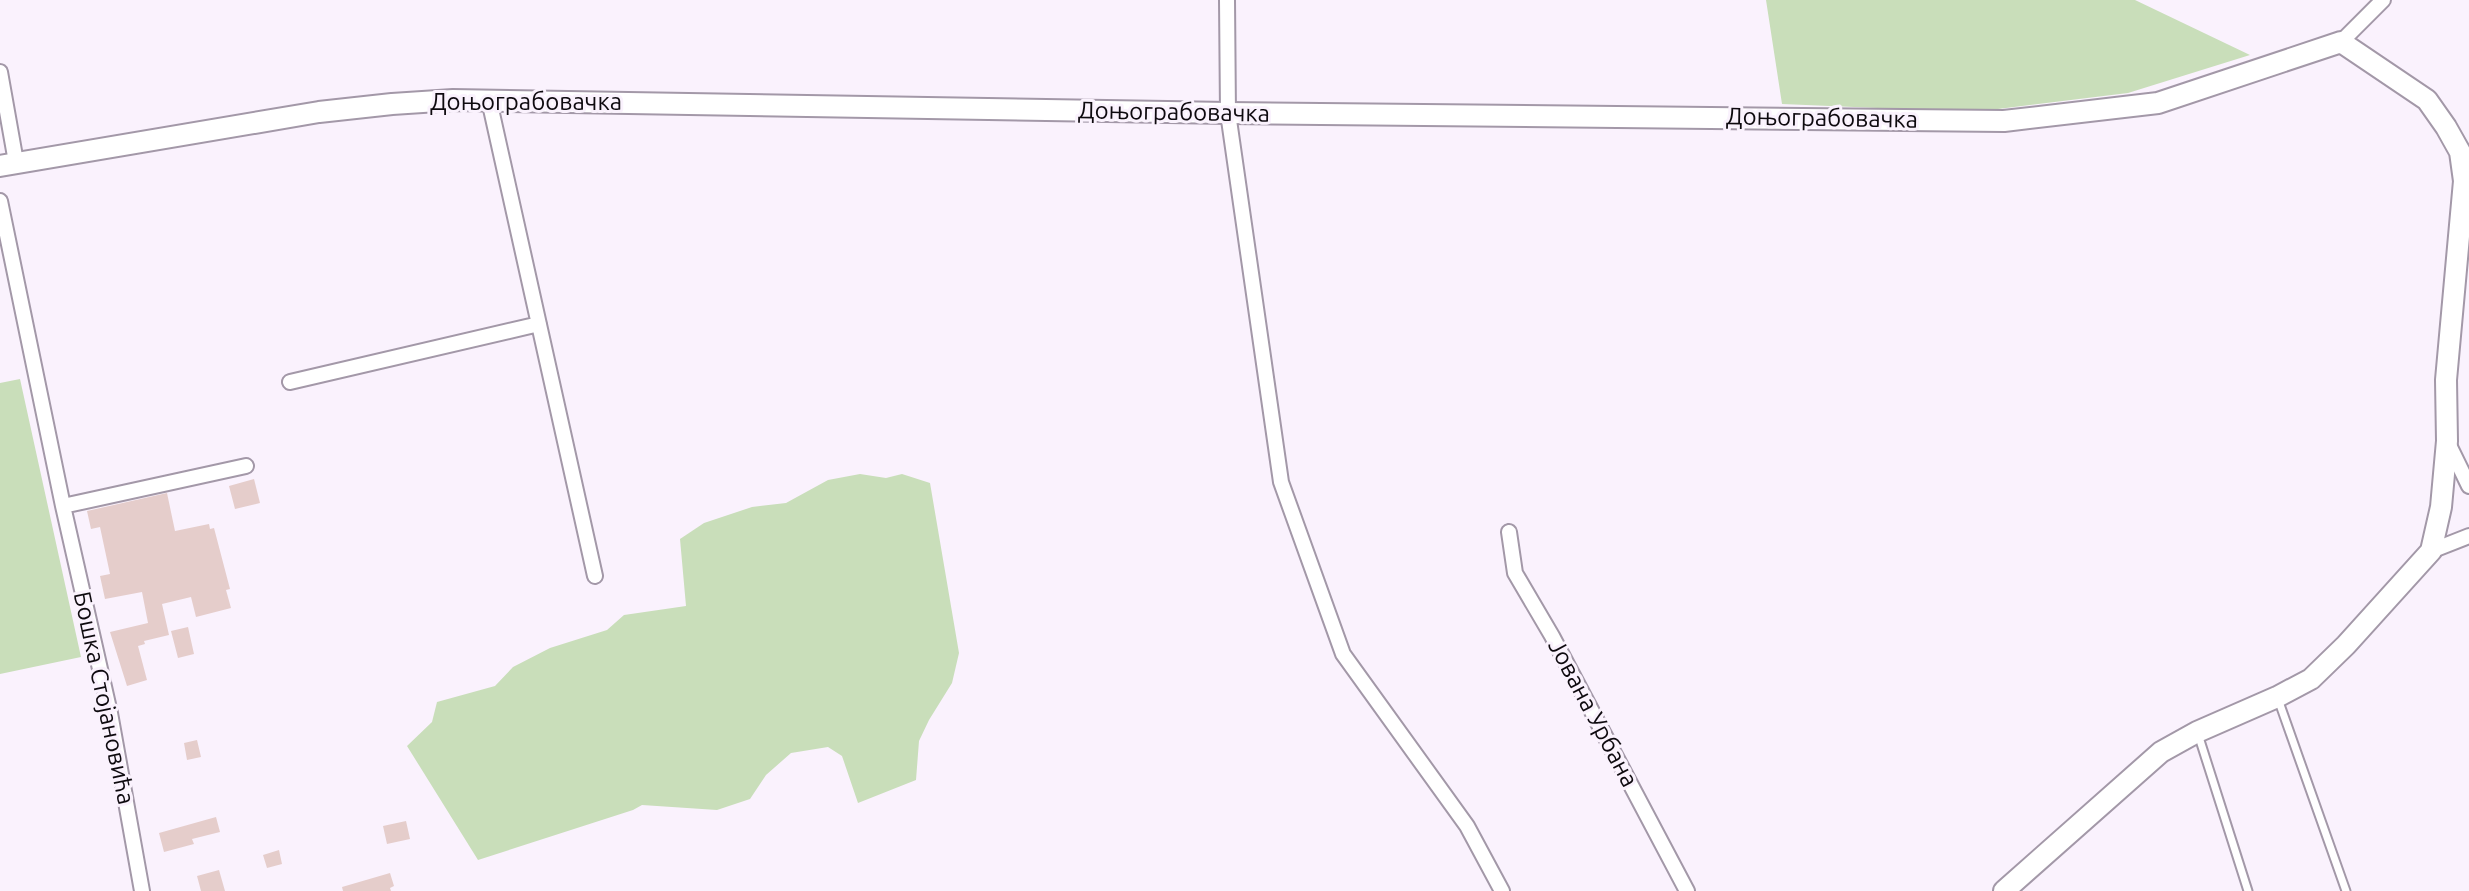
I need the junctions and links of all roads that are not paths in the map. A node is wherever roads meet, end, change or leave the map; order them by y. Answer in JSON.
{"nodes":[{"id":1,"x":1227,"y":0,"type":"edge"},
{"id":2,"x":2383,"y":0,"type":"edge"},
{"id":3,"x":2341,"y":42,"type":"junction"},
{"id":4,"x":0,"y":72,"type":"edge"},
{"id":5,"x":489,"y":100,"type":"junction"},
{"id":6,"x":1228,"y":113,"type":"junction"},
{"id":7,"x":8,"y":164,"type":"edge"},
{"id":8,"x":0,"y":201,"type":"edge"},
{"id":9,"x":539,"y":324,"type":"junction"},
{"id":10,"x":290,"y":382,"type":"dead end"},
{"id":11,"x":2447,"y":441,"type":"junction"},
{"id":12,"x":246,"y":466,"type":"dead end"},
{"id":13,"x":2469,"y":486,"type":"edge"},
{"id":14,"x":63,"y":506,"type":"junction"},
{"id":15,"x":1509,"y":532,"type":"dead end"},
{"id":16,"x":2469,"y":536,"type":"edge"},
{"id":17,"x":2431,"y":551,"type":"junction"},
{"id":18,"x":595,"y":576,"type":"dead end"},
{"id":19,"x":2277,"y":697,"type":"junction"},
{"id":20,"x":2197,"y":732,"type":"junction"},
{"id":21,"x":142,"y":891,"type":"edge"},
{"id":22,"x":1502,"y":891,"type":"edge"},
{"id":23,"x":1687,"y":891,"type":"edge"},
{"id":24,"x":2004,"y":891,"type":"edge"},
{"id":25,"x":2248,"y":891,"type":"edge"},
{"id":26,"x":2346,"y":891,"type":"edge"}],
"edges":[{"from":1,"to":6,"type":"street"},
{"from":2,"to":3,"type":"street"},
{"from":3,"to":6,"type":"street","name":"Доњограбовачка"},
{"from":3,"to":11,"type":"street"},
{"from":4,"to":7,"type":"street"},
{"from":5,"to":6,"type":"street","name":"Доњограбовачка"},
{"from":5,"to":7,"type":"street","name":"Доњограбовачка"},
{"from":5,"to":9,"type":"street"},
{"from":6,"to":22,"type":"street"},
{"from":8,"to":14,"type":"street","name":"Бошка Стојановића"},
{"from":9,"to":10,"type":"street"},
{"from":9,"to":18,"type":"street"},
{"from":11,"to":13,"type":"street"},
{"from":11,"to":17,"type":"street"},
{"from":12,"to":14,"type":"street"},
{"from":14,"to":21,"type":"street","name":"Бошка Стојановића"},
{"from":15,"to":23,"type":"street","name":"Јована Урбана"},
{"from":16,"to":17,"type":"street"},
{"from":17,"to":19,"type":"street"},
{"from":19,"to":20,"type":"street"},
{"from":19,"to":26,"type":"lane"},
{"from":20,"to":24,"type":"street"},
{"from":20,"to":25,"type":"lane"}]}
